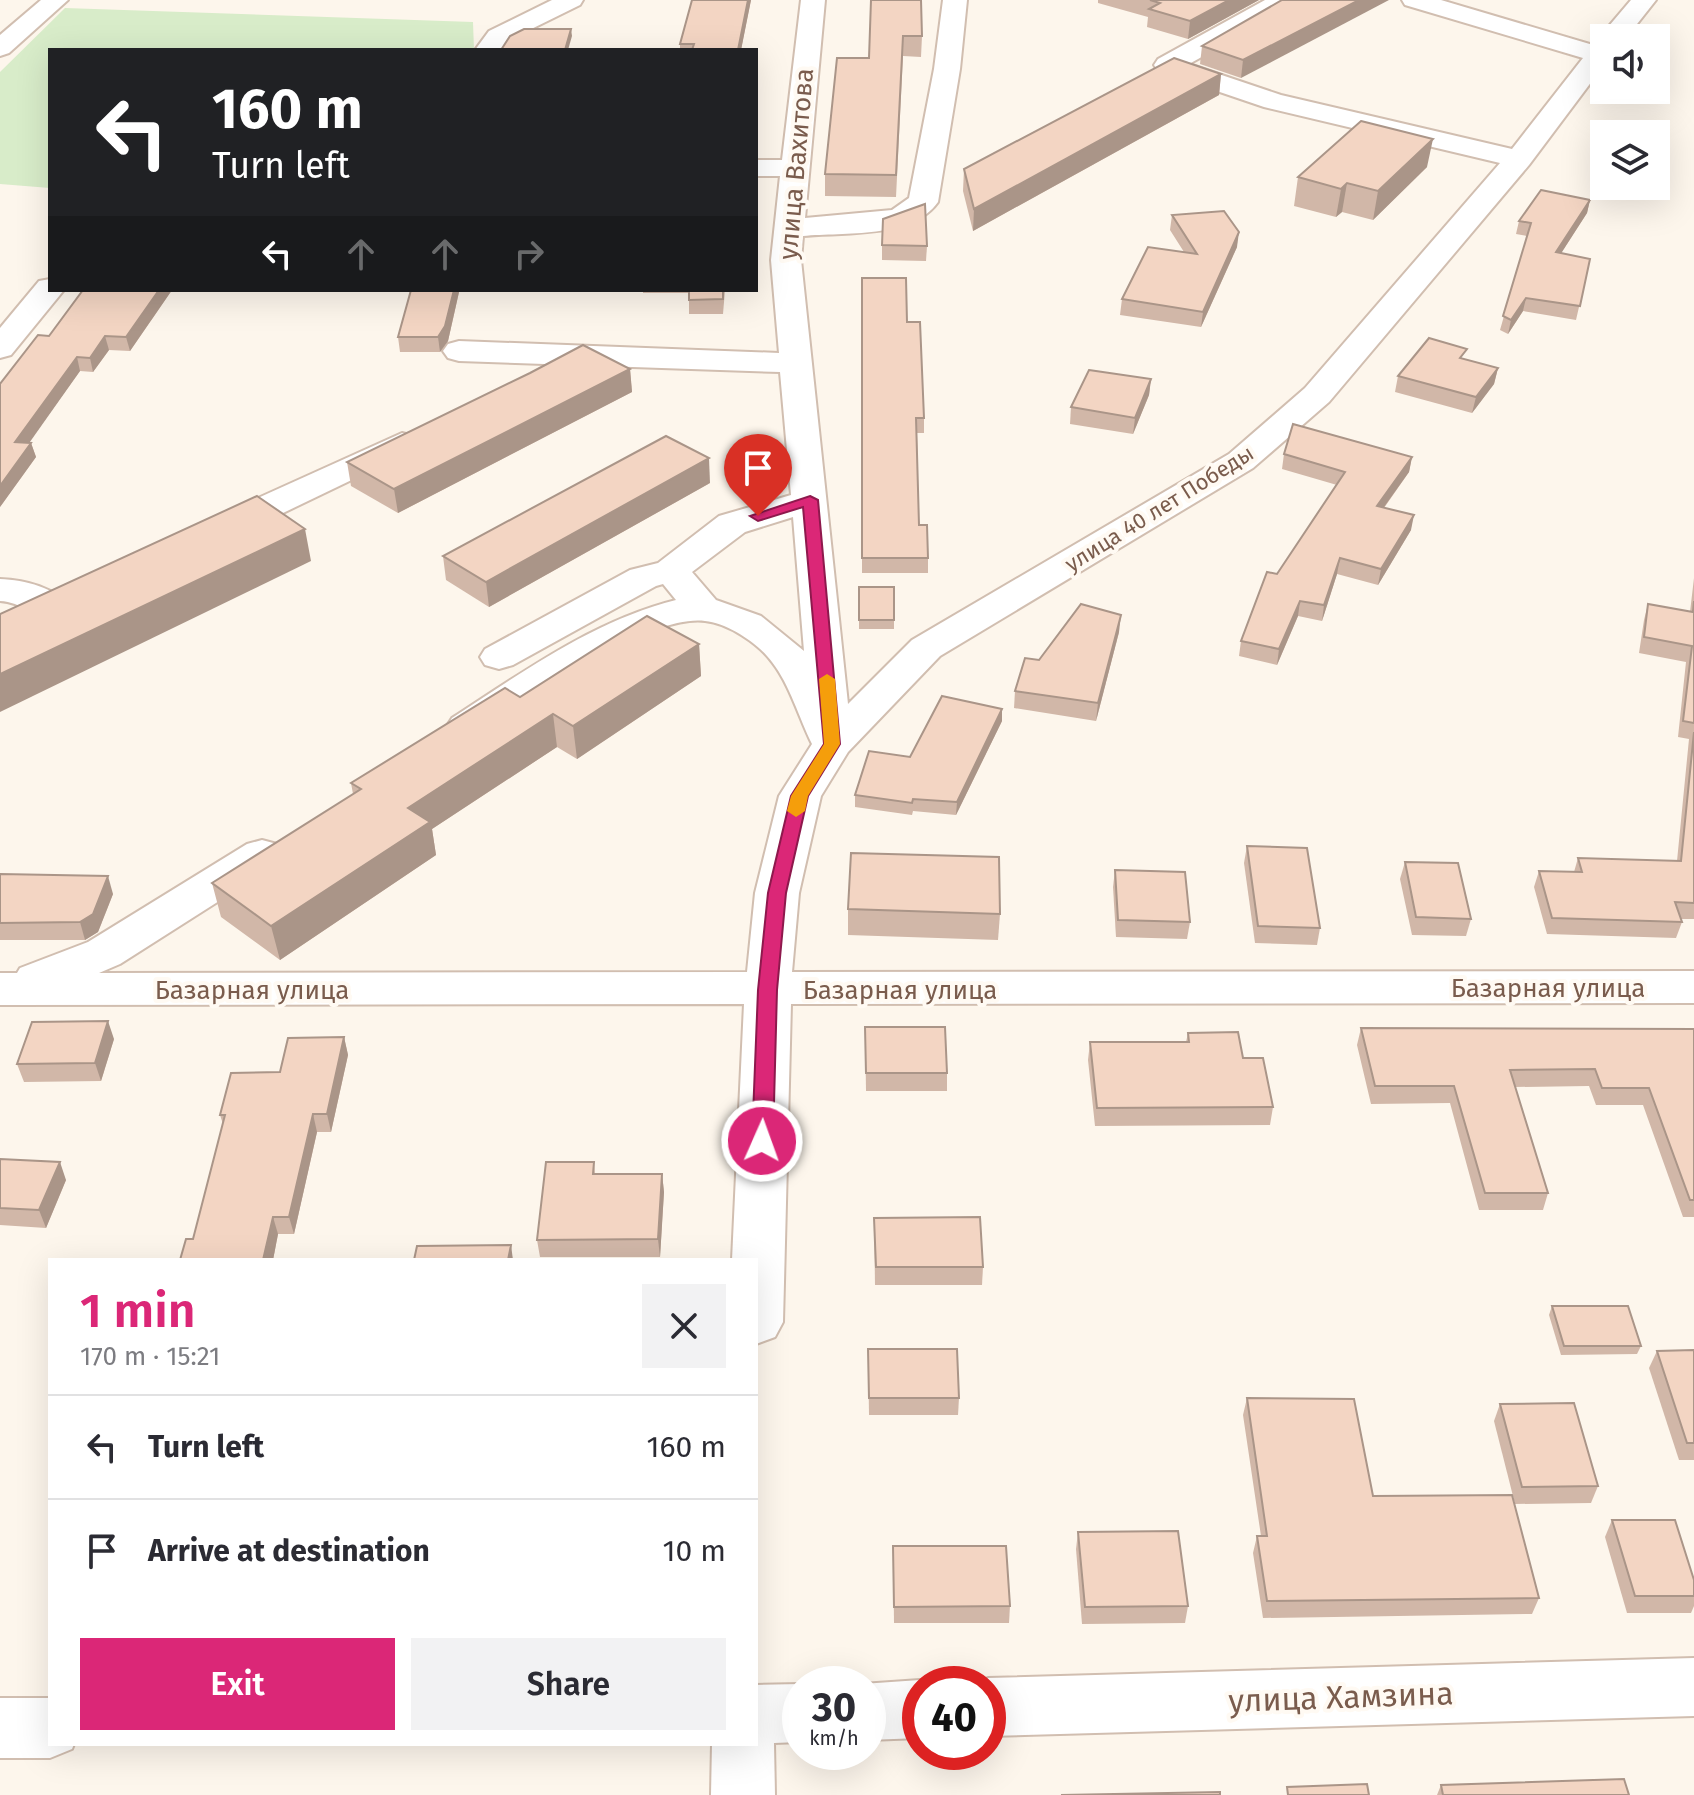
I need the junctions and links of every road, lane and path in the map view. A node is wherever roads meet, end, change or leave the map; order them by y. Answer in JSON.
{"nodes":[{"id":1,"x":56,"y":0,"type":"edge"},
{"id":2,"x":571,"y":0,"type":"edge"},
{"id":3,"x":813,"y":0,"type":"edge"},
{"id":4,"x":955,"y":0,"type":"edge"},
{"id":5,"x":1277,"y":0,"type":"edge"},
{"id":6,"x":1414,"y":0,"type":"edge"},
{"id":7,"x":1644,"y":0,"type":"edge"},
{"id":8,"x":1624,"y":24,"type":"edge"},
{"id":9,"x":1590,"y":43,"type":"edge"},
{"id":10,"x":0,"y":48,"type":"edge"},
{"id":11,"x":489,"y":48,"type":"edge"},
{"id":12,"x":1590,"y":67,"type":"edge"},
{"id":13,"x":1519,"y":159,"type":"junction"},
{"id":14,"x":758,"y":168,"type":"edge"},
{"id":15,"x":795,"y":168,"type":"junction"},
{"id":16,"x":789,"y":228,"type":"junction"},
{"id":17,"x":48,"y":290,"type":"edge"},
{"id":18,"x":0,"y":348,"type":"edge"},
{"id":19,"x":459,"y":351,"type":"dead end"},
{"id":20,"x":796,"y":363,"type":"junction"},
{"id":21,"x":434,"y":428,"type":"edge"},
{"id":22,"x":810,"y":500,"type":"junction"},
{"id":23,"x":194,"y":542,"type":"edge"},
{"id":24,"x":671,"y":571,"type":"junction"},
{"id":25,"x":0,"y":590,"type":"edge"},
{"id":26,"x":704,"y":609,"type":"junction"},
{"id":27,"x":13,"y":628,"type":"edge"},
{"id":28,"x":499,"y":657,"type":"dead end"},
{"id":29,"x":832,"y":744,"type":"junction"},
{"id":30,"x":434,"y":746,"type":"edge"},
{"id":31,"x":289,"y":837,"type":"edge"},
{"id":32,"x":1694,"y":987,"type":"edge"},
{"id":33,"x":768,"y":990,"type":"junction"},
{"id":34,"x":3,"y":997,"type":"edge"},
{"id":35,"x":758,"y":1267,"type":"edge"},
{"id":36,"x":1694,"y":1687,"type":"edge"},
{"id":37,"x":1006,"y":1706,"type":"edge"},
{"id":38,"x":782,"y":1713,"type":"edge"},
{"id":39,"x":758,"y":1714,"type":"edge"},
{"id":40,"x":0,"y":1728,"type":"edge"},
{"id":41,"x":48,"y":1728,"type":"edge"},
{"id":42,"x":743,"y":1746,"type":"edge"},
{"id":43,"x":743,"y":1795,"type":"edge"}],
"edges":[{"from":1,"to":10,"type":"street"},
{"from":2,"to":11,"type":"street"},
{"from":3,"to":15,"type":"street","name":"улица Вахитова"},
{"from":4,"to":16,"type":"street"},
{"from":5,"to":13,"type":"street"},
{"from":6,"to":9,"type":"street"},
{"from":7,"to":8,"type":"street","name":"улица 40 лет Победы"},
{"from":12,"to":13,"type":"street","name":"улица 40 лет Победы"},
{"from":13,"to":29,"type":"street","name":"улица 40 лет Победы"},
{"from":14,"to":15,"type":"street"},
{"from":15,"to":16,"type":"street","name":"улица Вахитова"},
{"from":16,"to":20,"type":"street","name":"улица Вахитова"},
{"from":17,"to":18,"type":"street"},
{"from":19,"to":20,"type":"street"},
{"from":20,"to":22,"type":"street","name":"улица Вахитова"},
{"from":21,"to":23,"type":"street"},
{"from":22,"to":24,"type":"street"},
{"from":22,"to":29,"type":"street","name":"улица Вахитова"},
{"from":24,"to":26,"type":"street"},
{"from":24,"to":28,"type":"street"},
{"from":25,"to":27,"type":"street"},
{"from":26,"to":29,"type":"street"},
{"from":26,"to":30,"type":"street"},
{"from":29,"to":33,"type":"street"},
{"from":31,"to":34,"type":"street"},
{"from":32,"to":33,"type":"street","name":"Базарная улица"},
{"from":33,"to":34,"type":"street","name":"Базарная улица"},
{"from":33,"to":35,"type":"street"},
{"from":36,"to":37,"type":"street","name":"улица Хамзина"},
{"from":38,"to":39,"type":"street"},
{"from":40,"to":41,"type":"street"},
{"from":42,"to":43,"type":"street"}]}
